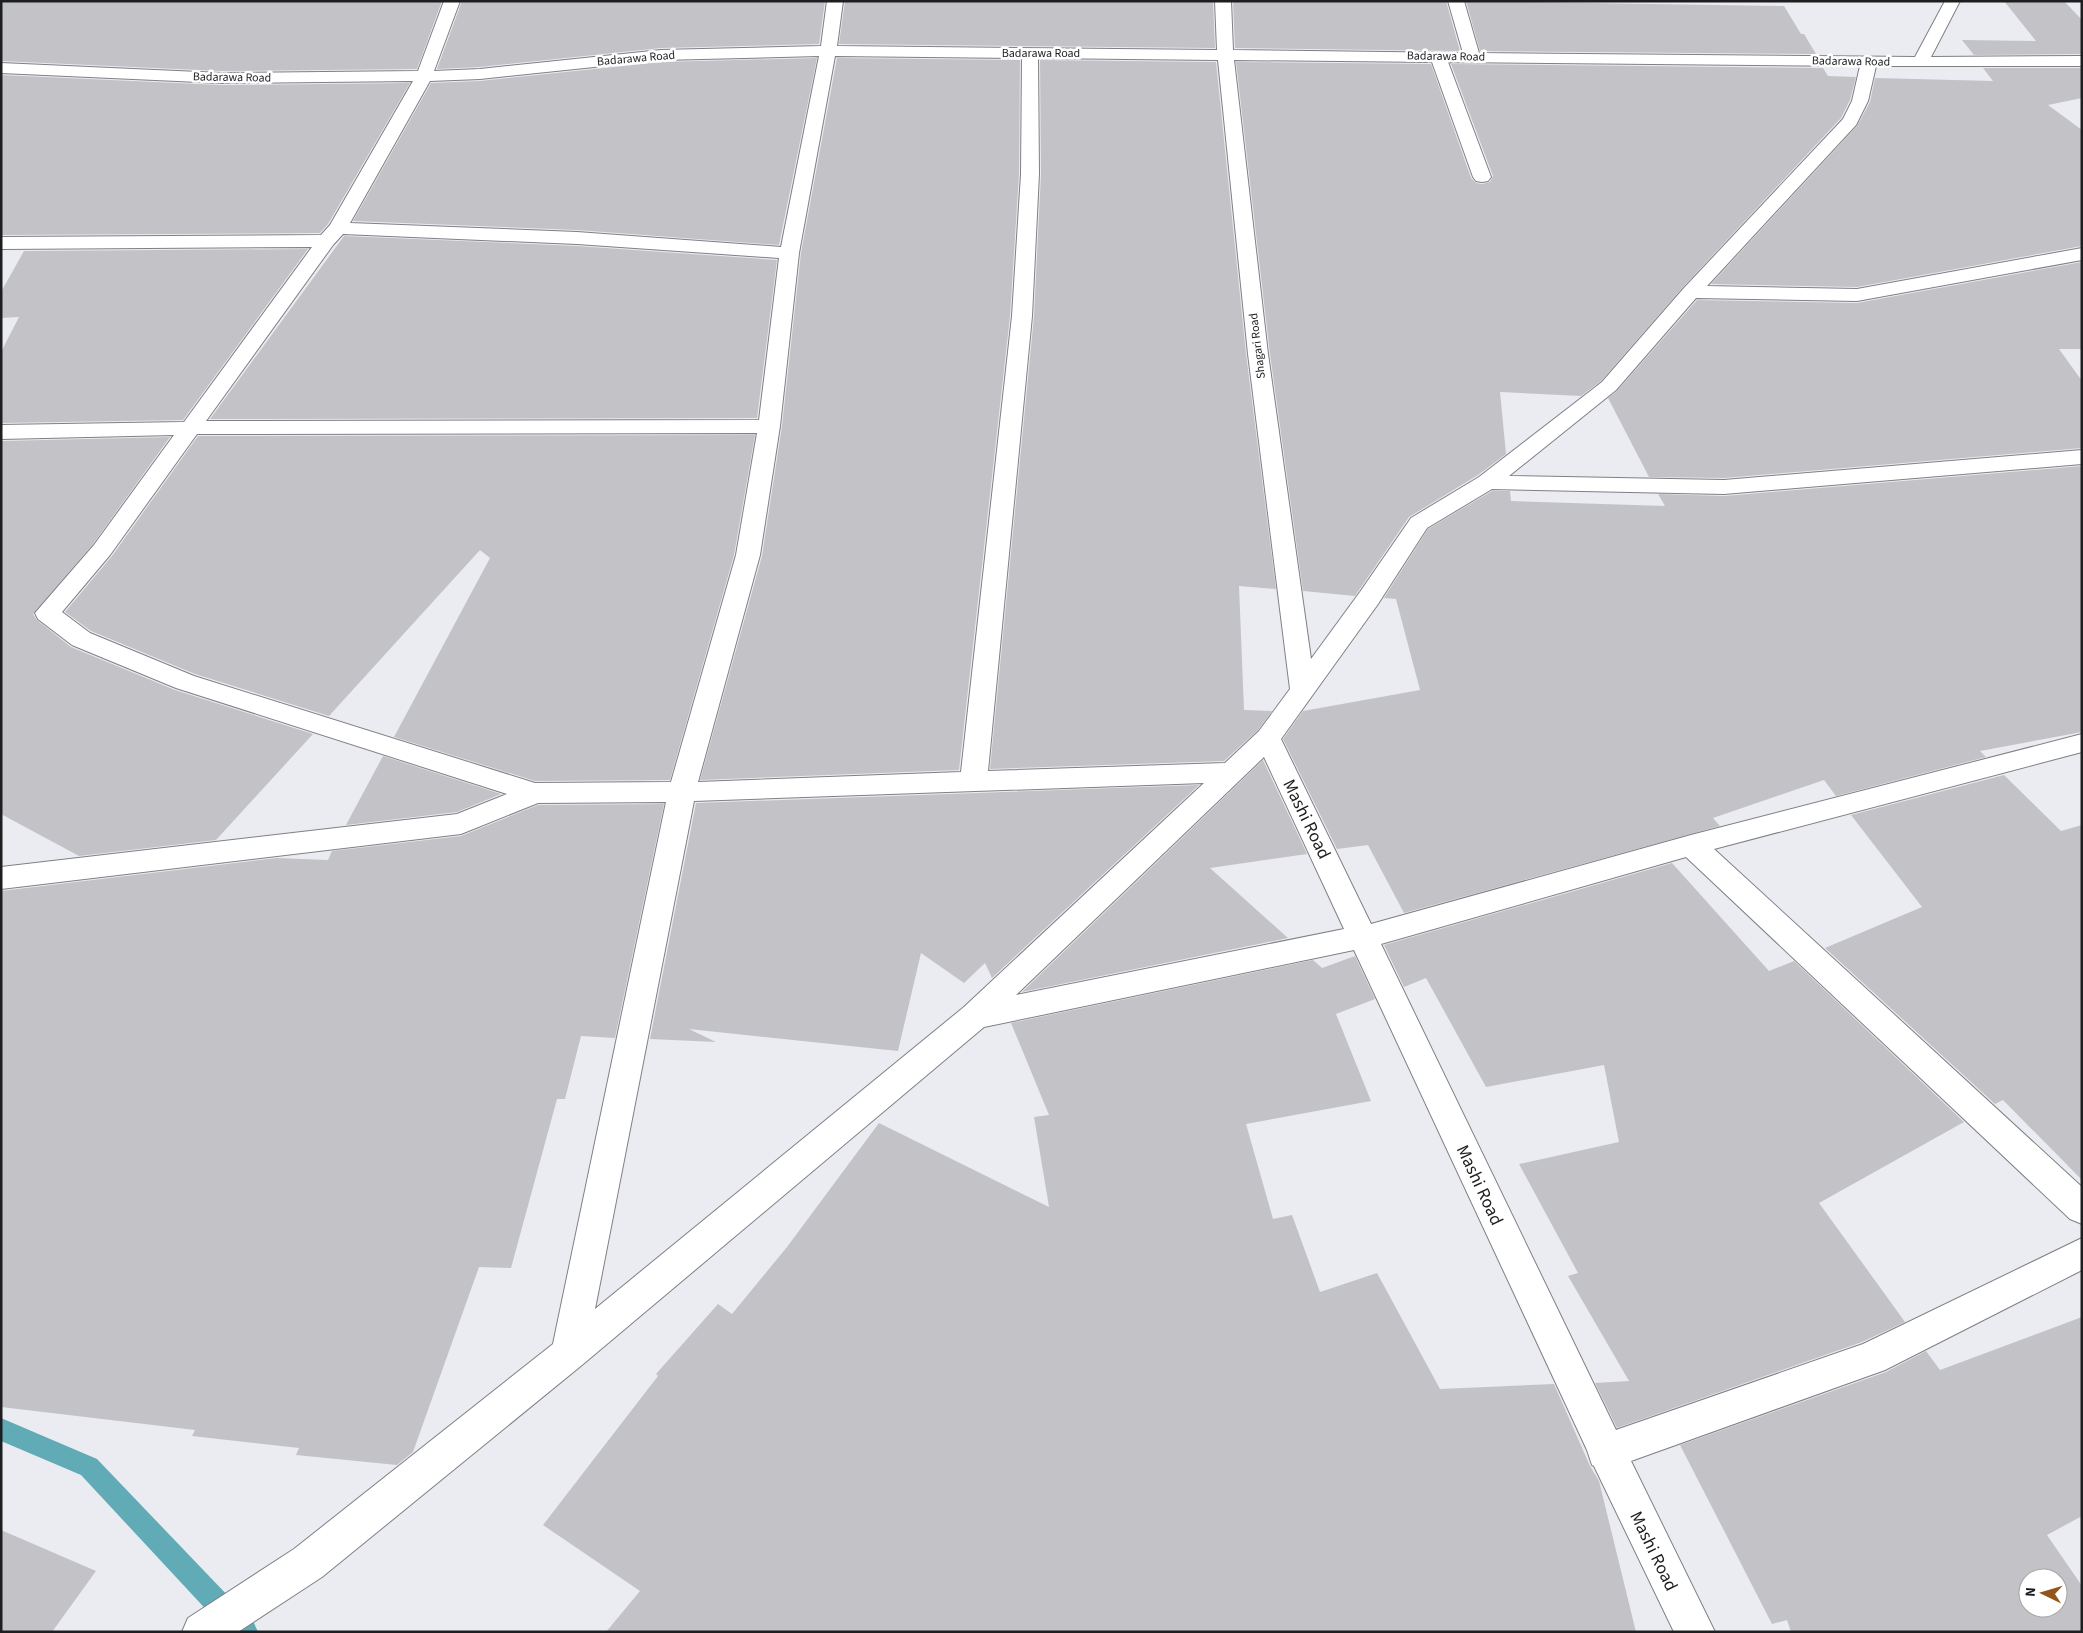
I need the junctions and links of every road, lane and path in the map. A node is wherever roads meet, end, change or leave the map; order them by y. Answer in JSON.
{"nodes":[{"id":1,"x":452,"y":1,"type":"edge"},
{"id":2,"x":835,"y":1,"type":"edge"},
{"id":3,"x":1223,"y":1,"type":"edge"},
{"id":4,"x":1456,"y":1,"type":"edge"},
{"id":5,"x":1953,"y":1,"type":"edge"},
{"id":6,"x":828,"y":51,"type":"junction"},
{"id":7,"x":1030,"y":52,"type":"junction"},
{"id":8,"x":1225,"y":54,"type":"junction"},
{"id":9,"x":1438,"y":56,"type":"junction"},
{"id":10,"x":1472,"y":56,"type":"junction"},
{"id":11,"x":1868,"y":61,"type":"junction"},
{"id":12,"x":2082,"y":61,"type":"edge"},
{"id":13,"x":1920,"y":62,"type":"junction"},
{"id":14,"x":1,"y":68,"type":"edge"},
{"id":15,"x":424,"y":76,"type":"junction"},
{"id":16,"x":1482,"y":177,"type":"dead end"},
{"id":17,"x":332,"y":235,"type":"junction"},
{"id":18,"x":1,"y":243,"type":"edge"},
{"id":19,"x":789,"y":253,"type":"junction"},
{"id":20,"x":2082,"y":254,"type":"edge"},
{"id":21,"x":1691,"y":292,"type":"junction"},
{"id":22,"x":769,"y":426,"type":"junction"},
{"id":23,"x":190,"y":428,"type":"junction"},
{"id":24,"x":1,"y":432,"type":"edge"},
{"id":25,"x":2082,"y":457,"type":"edge"},
{"id":26,"x":1487,"y":482,"type":"junction"},
{"id":27,"x":1303,"y":690,"type":"junction"},
{"id":28,"x":1268,"y":738,"type":"junction"},
{"id":29,"x":2082,"y":743,"type":"edge"},
{"id":30,"x":1231,"y":772,"type":"junction"},
{"id":31,"x":974,"y":780,"type":"junction"},
{"id":32,"x":682,"y":792,"type":"junction"},
{"id":33,"x":535,"y":793,"type":"junction"},
{"id":34,"x":1691,"y":845,"type":"junction"},
{"id":35,"x":1,"y":878,"type":"edge"},
{"id":36,"x":1364,"y":936,"type":"junction"},
{"id":37,"x":975,"y":1016,"type":"junction"},
{"id":38,"x":2082,"y":1210,"type":"edge"},
{"id":39,"x":2082,"y":1254,"type":"edge"},
{"id":40,"x":569,"y":1354,"type":"junction"},
{"id":41,"x":1605,"y":1452,"type":"junction"},
{"id":42,"x":202,"y":1632,"type":"edge"},
{"id":43,"x":1694,"y":1632,"type":"edge"}],
"edges":[{"from":1,"to":15,"type":"street"},
{"from":2,"to":6,"type":"street"},
{"from":3,"to":8,"type":"street","name":"Shagari Road"},
{"from":4,"to":10,"type":"street"},
{"from":5,"to":13,"type":"street"},
{"from":6,"to":7,"type":"street","name":"Badarawa Road"},
{"from":6,"to":15,"type":"street","name":"Badarawa Road"},
{"from":6,"to":19,"type":"street"},
{"from":7,"to":8,"type":"street","name":"Badarawa Road"},
{"from":7,"to":31,"type":"street"},
{"from":8,"to":9,"type":"street","name":"Badarawa Road"},
{"from":8,"to":27,"type":"street","name":"Shagari Road"},
{"from":9,"to":10,"type":"street","name":"Badarawa Road"},
{"from":9,"to":16,"type":"street"},
{"from":10,"to":11,"type":"street","name":"Badarawa Road"},
{"from":11,"to":13,"type":"street","name":"Badarawa Road"},
{"from":11,"to":21,"type":"street"},
{"from":12,"to":13,"type":"street","name":"Badarawa Road"},
{"from":14,"to":15,"type":"street","name":"Badarawa Road"},
{"from":15,"to":17,"type":"street"},
{"from":17,"to":18,"type":"street"},
{"from":17,"to":19,"type":"street"},
{"from":17,"to":23,"type":"street"},
{"from":19,"to":22,"type":"street"},
{"from":20,"to":21,"type":"street"},
{"from":21,"to":26,"type":"street"},
{"from":22,"to":23,"type":"street"},
{"from":22,"to":32,"type":"street"},
{"from":23,"to":24,"type":"street"},
{"from":23,"to":33,"type":"street"},
{"from":25,"to":26,"type":"street"},
{"from":26,"to":27,"type":"street"},
{"from":27,"to":28,"type":"street"},
{"from":28,"to":30,"type":"street"},
{"from":28,"to":36,"type":"street","name":"Mashi Road"},
{"from":29,"to":34,"type":"street"},
{"from":30,"to":31,"type":"street"},
{"from":30,"to":37,"type":"street"},
{"from":31,"to":32,"type":"street"},
{"from":32,"to":33,"type":"street"},
{"from":32,"to":40,"type":"street"},
{"from":33,"to":35,"type":"street"},
{"from":34,"to":36,"type":"street"},
{"from":34,"to":38,"type":"street"},
{"from":36,"to":37,"type":"street"},
{"from":36,"to":41,"type":"street","name":"Mashi Road"},
{"from":37,"to":40,"type":"street"},
{"from":39,"to":41,"type":"street"},
{"from":40,"to":42,"type":"street"},
{"from":41,"to":43,"type":"street","name":"Mashi Road"}]}
